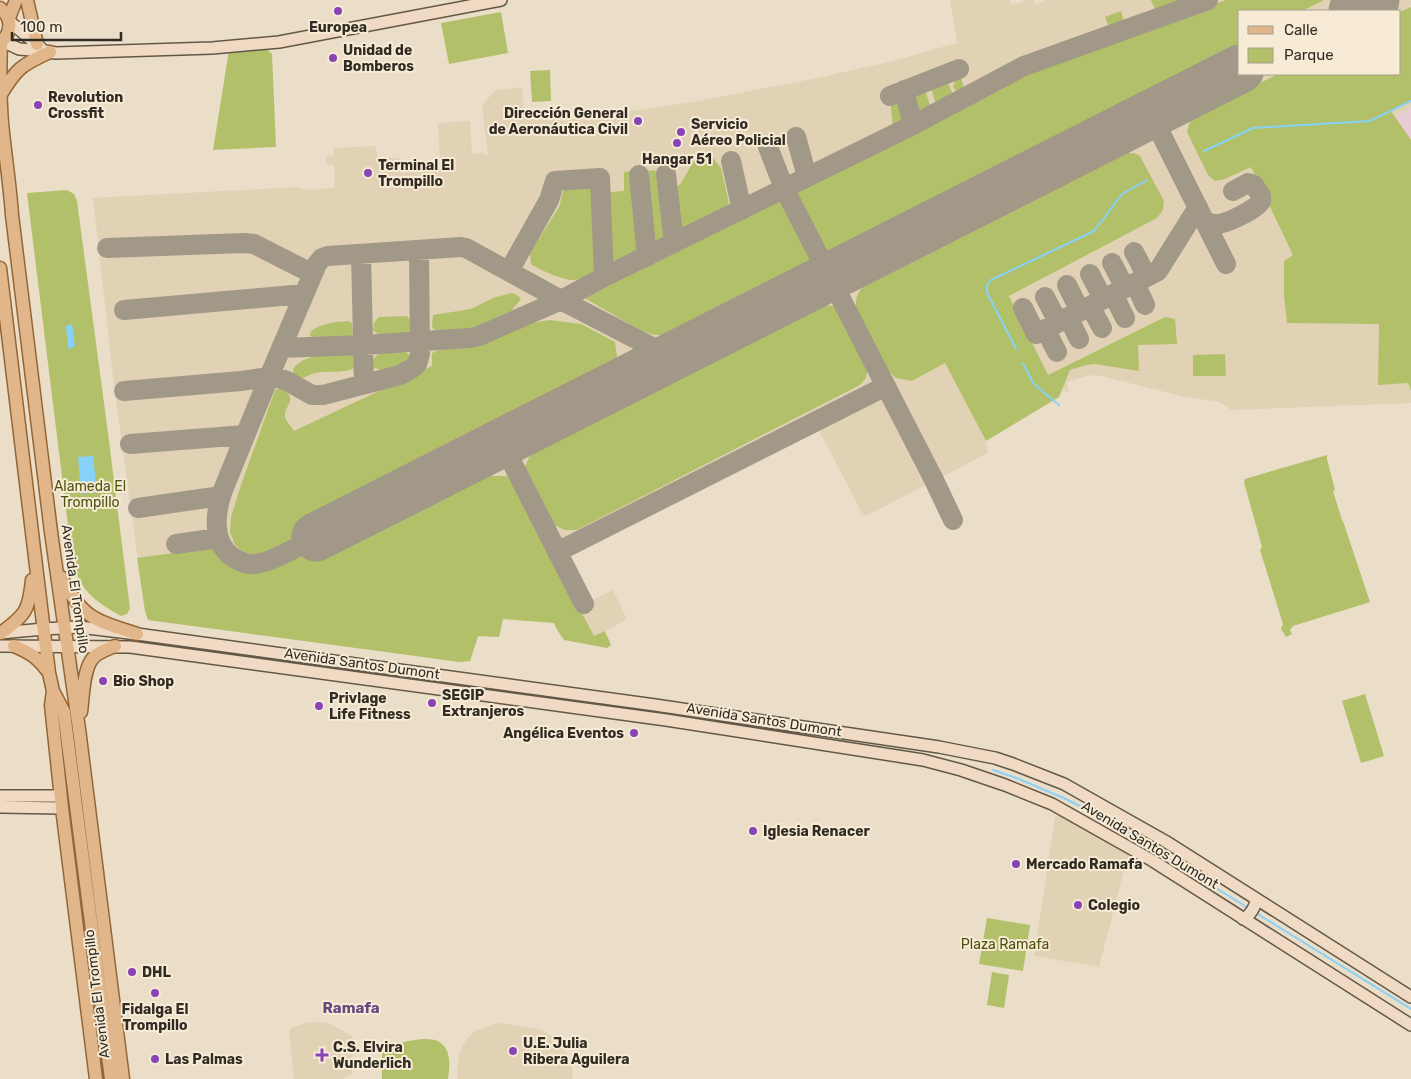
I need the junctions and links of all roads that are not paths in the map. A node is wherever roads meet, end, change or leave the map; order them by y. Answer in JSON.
{"nodes":[{"id":1,"x":16,"y":0,"type":"edge"},
{"id":2,"x":27,"y":0,"type":"edge"},
{"id":3,"x":501,"y":0,"type":"edge"},
{"id":4,"x":5,"y":11,"type":"edge"},
{"id":5,"x":1,"y":42,"type":"edge"},
{"id":6,"x":43,"y":49,"type":"junction"},
{"id":7,"x":0,"y":96,"type":"edge"},
{"id":8,"x":0,"y":268,"type":"edge"},
{"id":9,"x":34,"y":555,"type":"junction"},
{"id":10,"x":56,"y":569,"type":"junction"},
{"id":11,"x":65,"y":628,"type":"junction"},
{"id":12,"x":44,"y":629,"type":"junction"},
{"id":13,"x":137,"y":634,"type":"junction"},
{"id":14,"x":0,"y":638,"type":"edge"},
{"id":15,"x":14,"y":646,"type":"junction"},
{"id":16,"x":46,"y":646,"type":"junction"},
{"id":17,"x":68,"y":646,"type":"junction"},
{"id":18,"x":115,"y":646,"type":"junction"},
{"id":19,"x":49,"y":673,"type":"junction"},
{"id":20,"x":53,"y":691,"type":"junction"},
{"id":21,"x":79,"y":730,"type":"junction"},
{"id":22,"x":954,"y":749,"type":"junction"},
{"id":23,"x":995,"y":758,"type":"junction"},
{"id":24,"x":923,"y":760,"type":"junction"},
{"id":25,"x":961,"y":770,"type":"junction"},
{"id":26,"x":0,"y":796,"type":"edge"},
{"id":27,"x":61,"y":802,"type":"junction"},
{"id":28,"x":0,"y":807,"type":"edge"},
{"id":29,"x":1256,"y":902,"type":"junction"},
{"id":30,"x":1246,"y":917,"type":"junction"},
{"id":31,"x":1411,"y":998,"type":"edge"},
{"id":32,"x":102,"y":1005,"type":"junction"},
{"id":33,"x":1411,"y":1025,"type":"edge"},
{"id":34,"x":96,"y":1075,"type":"edge"},
{"id":35,"x":111,"y":1079,"type":"edge"},
{"id":36,"x":123,"y":1079,"type":"edge"}],
"edges":[{"from":1,"to":4,"type":"main road"},
{"from":2,"to":6,"type":"main road"},
{"from":3,"to":6,"type":"main road"},
{"from":4,"to":5,"type":"main road","name":"Avenida El Trompillo"},
{"from":4,"to":6,"type":"main road"},
{"from":5,"to":6,"type":"main road"},
{"from":5,"to":7,"type":"main road","name":"Avenida El Trompillo"},
{"from":6,"to":7,"type":"main road"},
{"from":7,"to":10,"type":"main road","name":"Avenida El Trompillo"},
{"from":8,"to":9,"type":"main road","name":"Avenida El Trompillo"},
{"from":9,"to":12,"type":"main road","name":"Avenida El Trompillo"},
{"from":9,"to":14,"type":"main road"},
{"from":10,"to":11,"type":"main road","name":"Avenida El Trompillo"},
{"from":10,"to":13,"type":"main road"},
{"from":11,"to":12,"type":"main road","name":"Avenida Santos Dumont"},
{"from":11,"to":13,"type":"main road","name":"Avenida Santos Dumont"},
{"from":11,"to":17,"type":"main road","name":"Avenida El Trompillo"},
{"from":12,"to":14,"type":"main road","name":"Avenida Santos Dumont"},
{"from":12,"to":16,"type":"main road","name":"Avenida El Trompillo"},
{"from":13,"to":22,"type":"main road","name":"Avenida Santos Dumont"},
{"from":14,"to":15,"type":"main road","name":"Avenida Santos Dumont"},
{"from":15,"to":16,"type":"main road","name":"Avenida Santos Dumont"},
{"from":15,"to":19,"type":"main road"},
{"from":16,"to":17,"type":"main road","name":"Avenida Santos Dumont"},
{"from":16,"to":19,"type":"main road","name":"Avenida El Trompillo"},
{"from":17,"to":18,"type":"main road","name":"Avenida Santos Dumont"},
{"from":17,"to":21,"type":"main road","name":"Avenida El Trompillo"},
{"from":18,"to":21,"type":"main road"},
{"from":18,"to":24,"type":"main road","name":"Avenida Santos Dumont"},
{"from":19,"to":20,"type":"main road","name":"Avenida El Trompillo"},
{"from":20,"to":27,"type":"main road","name":"Avenida El Trompillo"},
{"from":20,"to":32,"type":"main road","name":"Avenida El Trompillo"},
{"from":21,"to":36,"type":"main road","name":"Avenida El Trompillo"},
{"from":22,"to":23,"type":"main road","name":"Avenida Santos Dumont"},
{"from":22,"to":24,"type":"main road"},
{"from":23,"to":25,"type":"main road"},
{"from":23,"to":29,"type":"main road","name":"Avenida Santos Dumont"},
{"from":24,"to":25,"type":"main road","name":"Avenida Santos Dumont"},
{"from":25,"to":30,"type":"main road","name":"Avenida Santos Dumont"},
{"from":26,"to":27,"type":"main road"},
{"from":27,"to":28,"type":"main road"},
{"from":27,"to":34,"type":"main road","name":"Avenida El Trompillo"},
{"from":29,"to":30,"type":"main road"},
{"from":29,"to":31,"type":"main road","name":"Avenida Santos Dumont"},
{"from":30,"to":33,"type":"main road","name":"Avenida Santos Dumont"},
{"from":32,"to":34,"type":"main road"},
{"from":32,"to":35,"type":"main road","name":"Avenida El Trompillo"}]}
